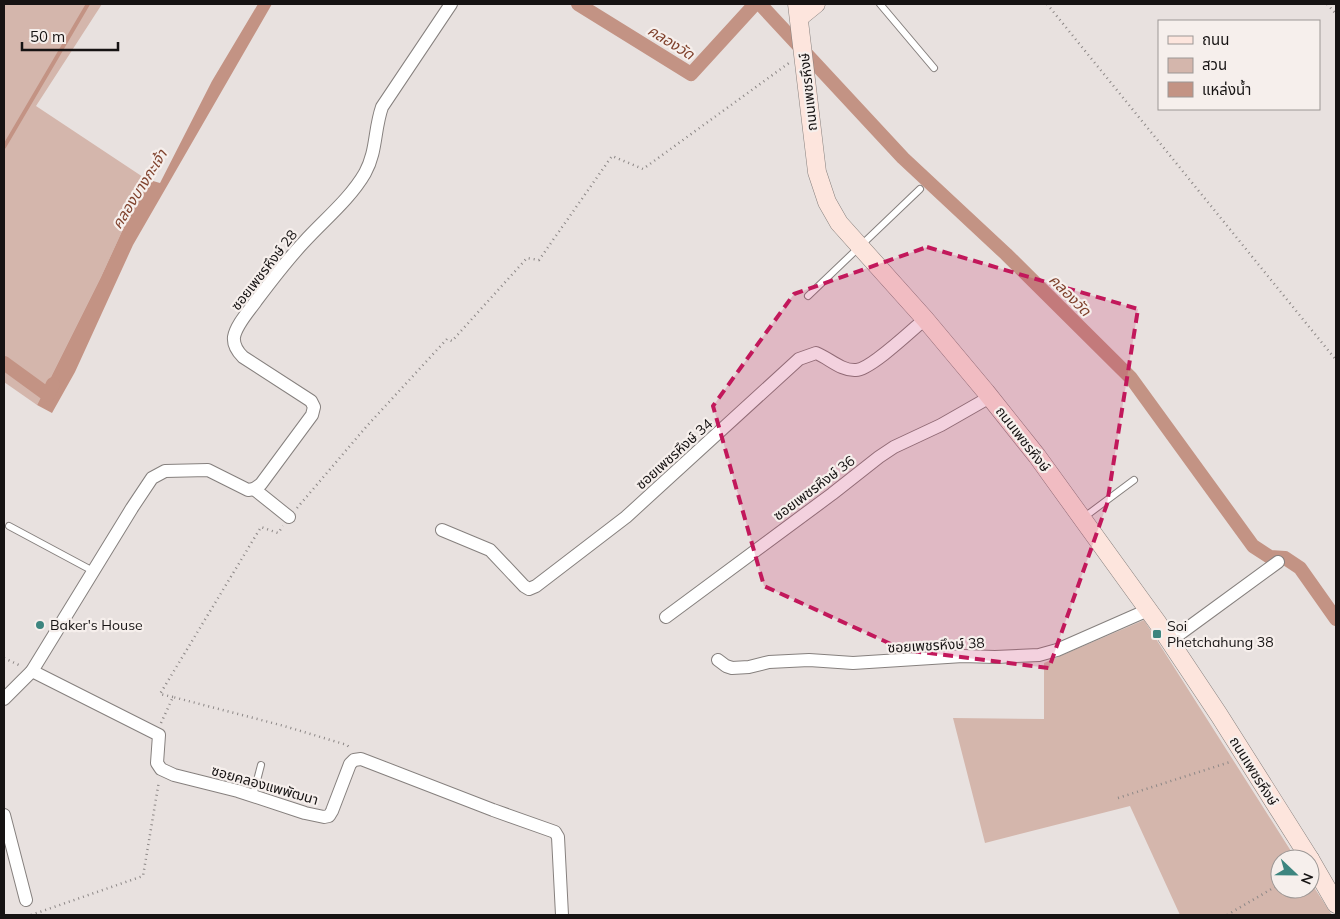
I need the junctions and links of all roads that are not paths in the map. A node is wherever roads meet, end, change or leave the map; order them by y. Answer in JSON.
{"nodes":[{"id":1,"x":451,"y":4,"type":"edge"},
{"id":2,"x":816,"y":4,"type":"edge"},
{"id":3,"x":880,"y":4,"type":"edge"},
{"id":4,"x":799,"y":13,"type":"edge"},
{"id":5,"x":934,"y":68,"type":"dead end"},
{"id":6,"x":920,"y":190,"type":"dead end"},
{"id":7,"x":860,"y":248,"type":"junction"},
{"id":8,"x":808,"y":296,"type":"dead end"},
{"id":9,"x":925,"y":319,"type":"junction"},
{"id":10,"x":990,"y":397,"type":"junction"},
{"id":11,"x":1134,"y":480,"type":"dead end"},
{"id":12,"x":254,"y":489,"type":"junction"},
{"id":13,"x":288,"y":517,"type":"road end"},
{"id":14,"x":1082,"y":518,"type":"junction"},
{"id":15,"x":9,"y":526,"type":"dead end"},
{"id":16,"x":442,"y":530,"type":"dead end"},
{"id":17,"x":1278,"y":562,"type":"dead end"},
{"id":18,"x":93,"y":571,"type":"junction"},
{"id":19,"x":1148,"y":610,"type":"junction"},
{"id":20,"x":666,"y":617,"type":"dead end"},
{"id":21,"x":1170,"y":641,"type":"junction"},
{"id":22,"x":718,"y":660,"type":"dead end"},
{"id":23,"x":32,"y":671,"type":"junction"},
{"id":24,"x":4,"y":699,"type":"edge"},
{"id":25,"x":262,"y":765,"type":"dead end"},
{"id":26,"x":253,"y":796,"type":"junction"},
{"id":27,"x":4,"y":815,"type":"edge"},
{"id":28,"x":1304,"y":849,"type":"edge"},
{"id":29,"x":1320,"y":876,"type":"edge"},
{"id":30,"x":26,"y":900,"type":"dead end"},
{"id":31,"x":1336,"y":904,"type":"edge"},
{"id":32,"x":562,"y":915,"type":"edge"}],
"edges":[{"from":1,"to":12,"type":"street","name":"ซอยเพชรหึงษ์ 28"},
{"from":2,"to":4,"type":"main road"},
{"from":3,"to":5,"type":"lane"},
{"from":4,"to":7,"type":"main road","name":"ถนนเพชรหึงษ์"},
{"from":6,"to":7,"type":"lane"},
{"from":7,"to":8,"type":"lane"},
{"from":7,"to":9,"type":"main road","name":"ถนนเพชรหึงษ์"},
{"from":9,"to":10,"type":"main road","name":"ถนนเพชรหึงษ์"},
{"from":9,"to":16,"type":"street","name":"ซอยเพชรหึงษ์ 34"},
{"from":10,"to":14,"type":"main road","name":"ถนนเพชรหึงษ์"},
{"from":10,"to":20,"type":"street","name":"ซอยเพชรหึงษ์ 36"},
{"from":11,"to":14,"type":"lane"},
{"from":12,"to":13,"type":"street"},
{"from":12,"to":18,"type":"street"},
{"from":14,"to":19,"type":"main road","name":"ถนนเพชรหึงษ์"},
{"from":15,"to":18,"type":"lane"},
{"from":17,"to":21,"type":"street"},
{"from":18,"to":23,"type":"street"},
{"from":19,"to":21,"type":"main road","name":"ถนนเพชรหึงษ์"},
{"from":19,"to":22,"type":"street","name":"ซอยเพชรหึงษ์ 38"},
{"from":21,"to":28,"type":"main road","name":"ถนนเพชรหึงษ์"},
{"from":23,"to":24,"type":"street"},
{"from":23,"to":26,"type":"street","name":"ซอยคลองแพพัฒนา"},
{"from":25,"to":26,"type":"lane"},
{"from":26,"to":32,"type":"street","name":"ซอยคลองแพพัฒนา"},
{"from":27,"to":30,"type":"street"},
{"from":29,"to":31,"type":"main road","name":"ถนนเพชรหึงษ์"}]}
